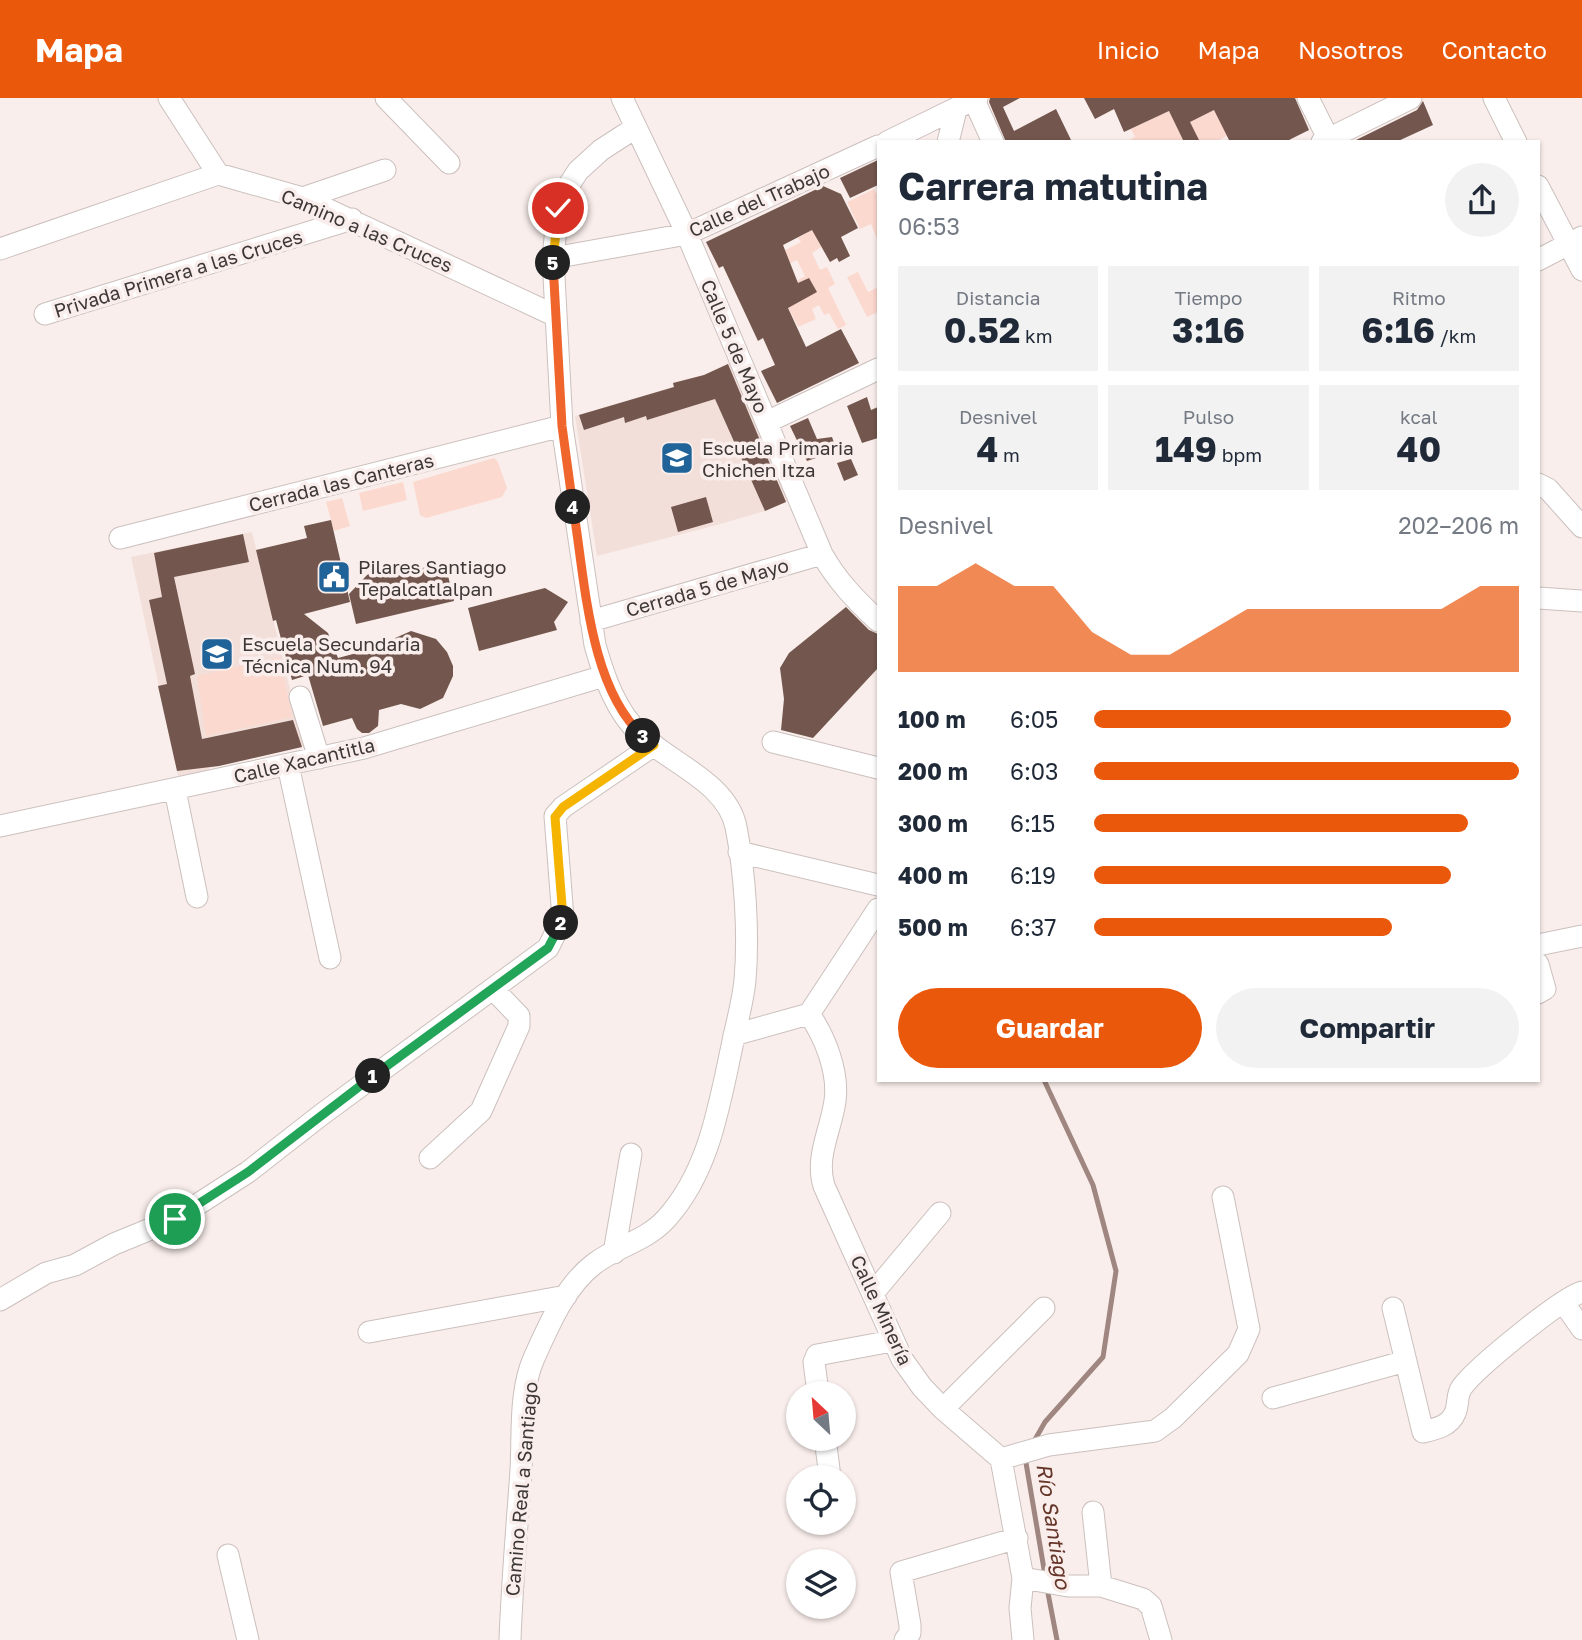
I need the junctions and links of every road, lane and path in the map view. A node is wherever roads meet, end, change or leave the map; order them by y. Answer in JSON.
{"nodes":[{"id":1,"x":169,"y":98,"type":"edge"},
{"id":2,"x":386,"y":98,"type":"edge"},
{"id":3,"x":622,"y":98,"type":"edge"},
{"id":4,"x":1308,"y":98,"type":"edge"},
{"id":5,"x":1411,"y":98,"type":"edge"},
{"id":6,"x":1494,"y":98,"type":"edge"},
{"id":7,"x":970,"y":101,"type":"edge"},
{"id":8,"x":635,"y":128,"type":"junction"},
{"id":9,"x":891,"y":140,"type":"edge"},
{"id":10,"x":949,"y":140,"type":"edge"},
{"id":11,"x":992,"y":140,"type":"edge"},
{"id":12,"x":1327,"y":140,"type":"edge"},
{"id":13,"x":1329,"y":140,"type":"edge"},
{"id":14,"x":1515,"y":140,"type":"edge"},
{"id":15,"x":877,"y":146,"type":"edge"},
{"id":16,"x":449,"y":163,"type":"dead end"},
{"id":17,"x":385,"y":170,"type":"dead end"},
{"id":18,"x":218,"y":174,"type":"junction"},
{"id":19,"x":1540,"y":189,"type":"edge"},
{"id":20,"x":303,"y":198,"type":"junction"},
{"id":21,"x":352,"y":219,"type":"junction"},
{"id":22,"x":687,"y":234,"type":"junction"},
{"id":23,"x":1575,"y":240,"type":"edge"},
{"id":24,"x":0,"y":249,"type":"edge"},
{"id":25,"x":553,"y":258,"type":"junction"},
{"id":26,"x":1540,"y":259,"type":"edge"},
{"id":27,"x":1582,"y":270,"type":"edge"},
{"id":28,"x":45,"y":314,"type":"dead end"},
{"id":29,"x":556,"y":316,"type":"junction"},
{"id":30,"x":877,"y":369,"type":"edge"},
{"id":31,"x":767,"y":422,"type":"junction"},
{"id":32,"x":562,"y":426,"type":"junction"},
{"id":33,"x":1540,"y":485,"type":"edge"},
{"id":34,"x":1582,"y":527,"type":"edge"},
{"id":35,"x":120,"y":538,"type":"dead end"},
{"id":36,"x":822,"y":554,"type":"junction"},
{"id":37,"x":1540,"y":598,"type":"edge"},
{"id":38,"x":1582,"y":601,"type":"edge"},
{"id":39,"x":877,"y":620,"type":"edge"},
{"id":40,"x":592,"y":621,"type":"junction"},
{"id":41,"x":604,"y":676,"type":"junction"},
{"id":42,"x":300,"y":697,"type":"dead end"},
{"id":43,"x":773,"y":742,"type":"dead end"},
{"id":44,"x":654,"y":745,"type":"junction"},
{"id":45,"x":319,"y":758,"type":"junction"},
{"id":46,"x":288,"y":765,"type":"junction"},
{"id":47,"x":877,"y":768,"type":"edge"},
{"id":48,"x":175,"y":790,"type":"junction"},
{"id":49,"x":0,"y":826,"type":"edge"},
{"id":50,"x":739,"y":852,"type":"junction"},
{"id":51,"x":877,"y":885,"type":"edge"},
{"id":52,"x":197,"y":897,"type":"dead end"},
{"id":53,"x":877,"y":911,"type":"edge"},
{"id":54,"x":1582,"y":936,"type":"edge"},
{"id":55,"x":1540,"y":945,"type":"edge"},
{"id":56,"x":330,"y":958,"type":"dead end"},
{"id":57,"x":1540,"y":971,"type":"edge"},
{"id":58,"x":494,"y":989,"type":"junction"},
{"id":59,"x":1540,"y":992,"type":"edge"},
{"id":60,"x":809,"y":1014,"type":"junction"},
{"id":61,"x":734,"y":1035,"type":"junction"},
{"id":62,"x":631,"y":1154,"type":"dead end"},
{"id":63,"x":430,"y":1158,"type":"dead end"},
{"id":64,"x":1223,"y":1197,"type":"dead end"},
{"id":65,"x":940,"y":1213,"type":"dead end"},
{"id":66,"x":614,"y":1253,"type":"junction"},
{"id":67,"x":874,"y":1292,"type":"junction"},
{"id":68,"x":1582,"y":1292,"type":"edge"},
{"id":69,"x":566,"y":1296,"type":"junction"},
{"id":70,"x":0,"y":1300,"type":"edge"},
{"id":71,"x":1563,"y":1302,"type":"junction"},
{"id":72,"x":1044,"y":1308,"type":"dead end"},
{"id":73,"x":1393,"y":1308,"type":"dead end"},
{"id":74,"x":1582,"y":1329,"type":"edge"},
{"id":75,"x":369,"y":1332,"type":"dead end"},
{"id":76,"x":892,"y":1341,"type":"junction"},
{"id":77,"x":1405,"y":1362,"type":"junction"},
{"id":78,"x":816,"y":1381,"type":"edge"},
{"id":79,"x":1273,"y":1398,"type":"dead end"},
{"id":80,"x":943,"y":1409,"type":"junction"},
{"id":81,"x":1010,"y":1455,"type":"junction"},
{"id":82,"x":1093,"y":1513,"type":"dead end"},
{"id":83,"x":1017,"y":1538,"type":"junction"},
{"id":84,"x":228,"y":1555,"type":"dead end"},
{"id":85,"x":1033,"y":1580,"type":"junction"},
{"id":86,"x":1101,"y":1586,"type":"junction"},
{"id":87,"x":248,"y":1640,"type":"edge"},
{"id":88,"x":510,"y":1640,"type":"edge"},
{"id":89,"x":905,"y":1640,"type":"edge"},
{"id":90,"x":1023,"y":1640,"type":"edge"},
{"id":91,"x":1161,"y":1640,"type":"edge"}],
"edges":[{"from":1,"to":18,"type":"street"},
{"from":2,"to":16,"type":"street"},
{"from":3,"to":8,"type":"street","name":"Calle 5 de Mayo"},
{"from":4,"to":12,"type":"street"},
{"from":5,"to":13,"type":"street"},
{"from":6,"to":14,"type":"street"},
{"from":7,"to":9,"type":"street"},
{"from":7,"to":10,"type":"street"},
{"from":7,"to":11,"type":"street"},
{"from":8,"to":22,"type":"street","name":"Calle 5 de Mayo"},
{"from":8,"to":25,"type":"street","name":"Camino Real a Santiago"},
{"from":15,"to":22,"type":"street","name":"Calle del Trabajo"},
{"from":17,"to":20,"type":"street"},
{"from":18,"to":20,"type":"street","name":"Camino a las Cruces"},
{"from":18,"to":24,"type":"street"},
{"from":19,"to":23,"type":"street"},
{"from":20,"to":21,"type":"street","name":"Camino a las Cruces"},
{"from":21,"to":28,"type":"street","name":"Privada Primera a las Cruces"},
{"from":21,"to":29,"type":"street","name":"Camino a las Cruces"},
{"from":22,"to":25,"type":"street","name":"Calle del Trabajo"},
{"from":22,"to":31,"type":"street","name":"Calle 5 de Mayo"},
{"from":23,"to":26,"type":"street"},
{"from":23,"to":27,"type":"street"},
{"from":25,"to":29,"type":"street","name":"Camino Real a Santiago"},
{"from":29,"to":32,"type":"street","name":"Camino Real a Santiago"},
{"from":30,"to":31,"type":"street"},
{"from":31,"to":36,"type":"street","name":"Calle 5 de Mayo"},
{"from":32,"to":35,"type":"street","name":"Cerrada las Canteras"},
{"from":32,"to":40,"type":"street","name":"Camino Real a Santiago"},
{"from":33,"to":34,"type":"street"},
{"from":36,"to":39,"type":"street","name":"Calle 5 de Mayo"},
{"from":36,"to":40,"type":"street","name":"Cerrada 5 de Mayo"},
{"from":37,"to":38,"type":"street"},
{"from":40,"to":41,"type":"street","name":"Camino Real a Santiago"},
{"from":41,"to":44,"type":"street","name":"Camino Real a Santiago"},
{"from":41,"to":45,"type":"street","name":"Calle Xacantitla"},
{"from":42,"to":45,"type":"street"},
{"from":43,"to":47,"type":"street"},
{"from":44,"to":50,"type":"street","name":"Camino Real a Santiago"},
{"from":44,"to":58,"type":"street"},
{"from":45,"to":46,"type":"street","name":"Calle Xacantitla"},
{"from":46,"to":48,"type":"street","name":"Calle Xacantitla"},
{"from":46,"to":56,"type":"street"},
{"from":48,"to":49,"type":"street","name":"Calle Xacantitla"},
{"from":48,"to":52,"type":"street"},
{"from":50,"to":51,"type":"street"},
{"from":50,"to":61,"type":"street","name":"Camino Real a Santiago"},
{"from":53,"to":60,"type":"street"},
{"from":54,"to":55,"type":"street"},
{"from":57,"to":59,"type":"street"},
{"from":58,"to":63,"type":"street"},
{"from":58,"to":70,"type":"street"},
{"from":60,"to":61,"type":"street"},
{"from":60,"to":67,"type":"street","name":"Calle Minería"},
{"from":61,"to":66,"type":"street","name":"Camino Real a Santiago"},
{"from":62,"to":66,"type":"street"},
{"from":64,"to":81,"type":"street"},
{"from":65,"to":67,"type":"street"},
{"from":66,"to":69,"type":"street","name":"Camino Real a Santiago"},
{"from":67,"to":76,"type":"street","name":"Calle Minería"},
{"from":68,"to":71,"type":"street"},
{"from":69,"to":75,"type":"street"},
{"from":69,"to":88,"type":"street","name":"Camino Real a Santiago"},
{"from":71,"to":74,"type":"street"},
{"from":71,"to":77,"type":"street"},
{"from":72,"to":80,"type":"street"},
{"from":73,"to":77,"type":"street"},
{"from":76,"to":78,"type":"street"},
{"from":76,"to":80,"type":"street","name":"Calle Minería"},
{"from":77,"to":79,"type":"street"},
{"from":80,"to":81,"type":"street","name":"Calle Minería"},
{"from":81,"to":83,"type":"street"},
{"from":82,"to":86,"type":"street"},
{"from":83,"to":85,"type":"street"},
{"from":83,"to":89,"type":"street"},
{"from":84,"to":87,"type":"street"},
{"from":85,"to":86,"type":"street"},
{"from":85,"to":90,"type":"street"},
{"from":86,"to":91,"type":"street"}]}
